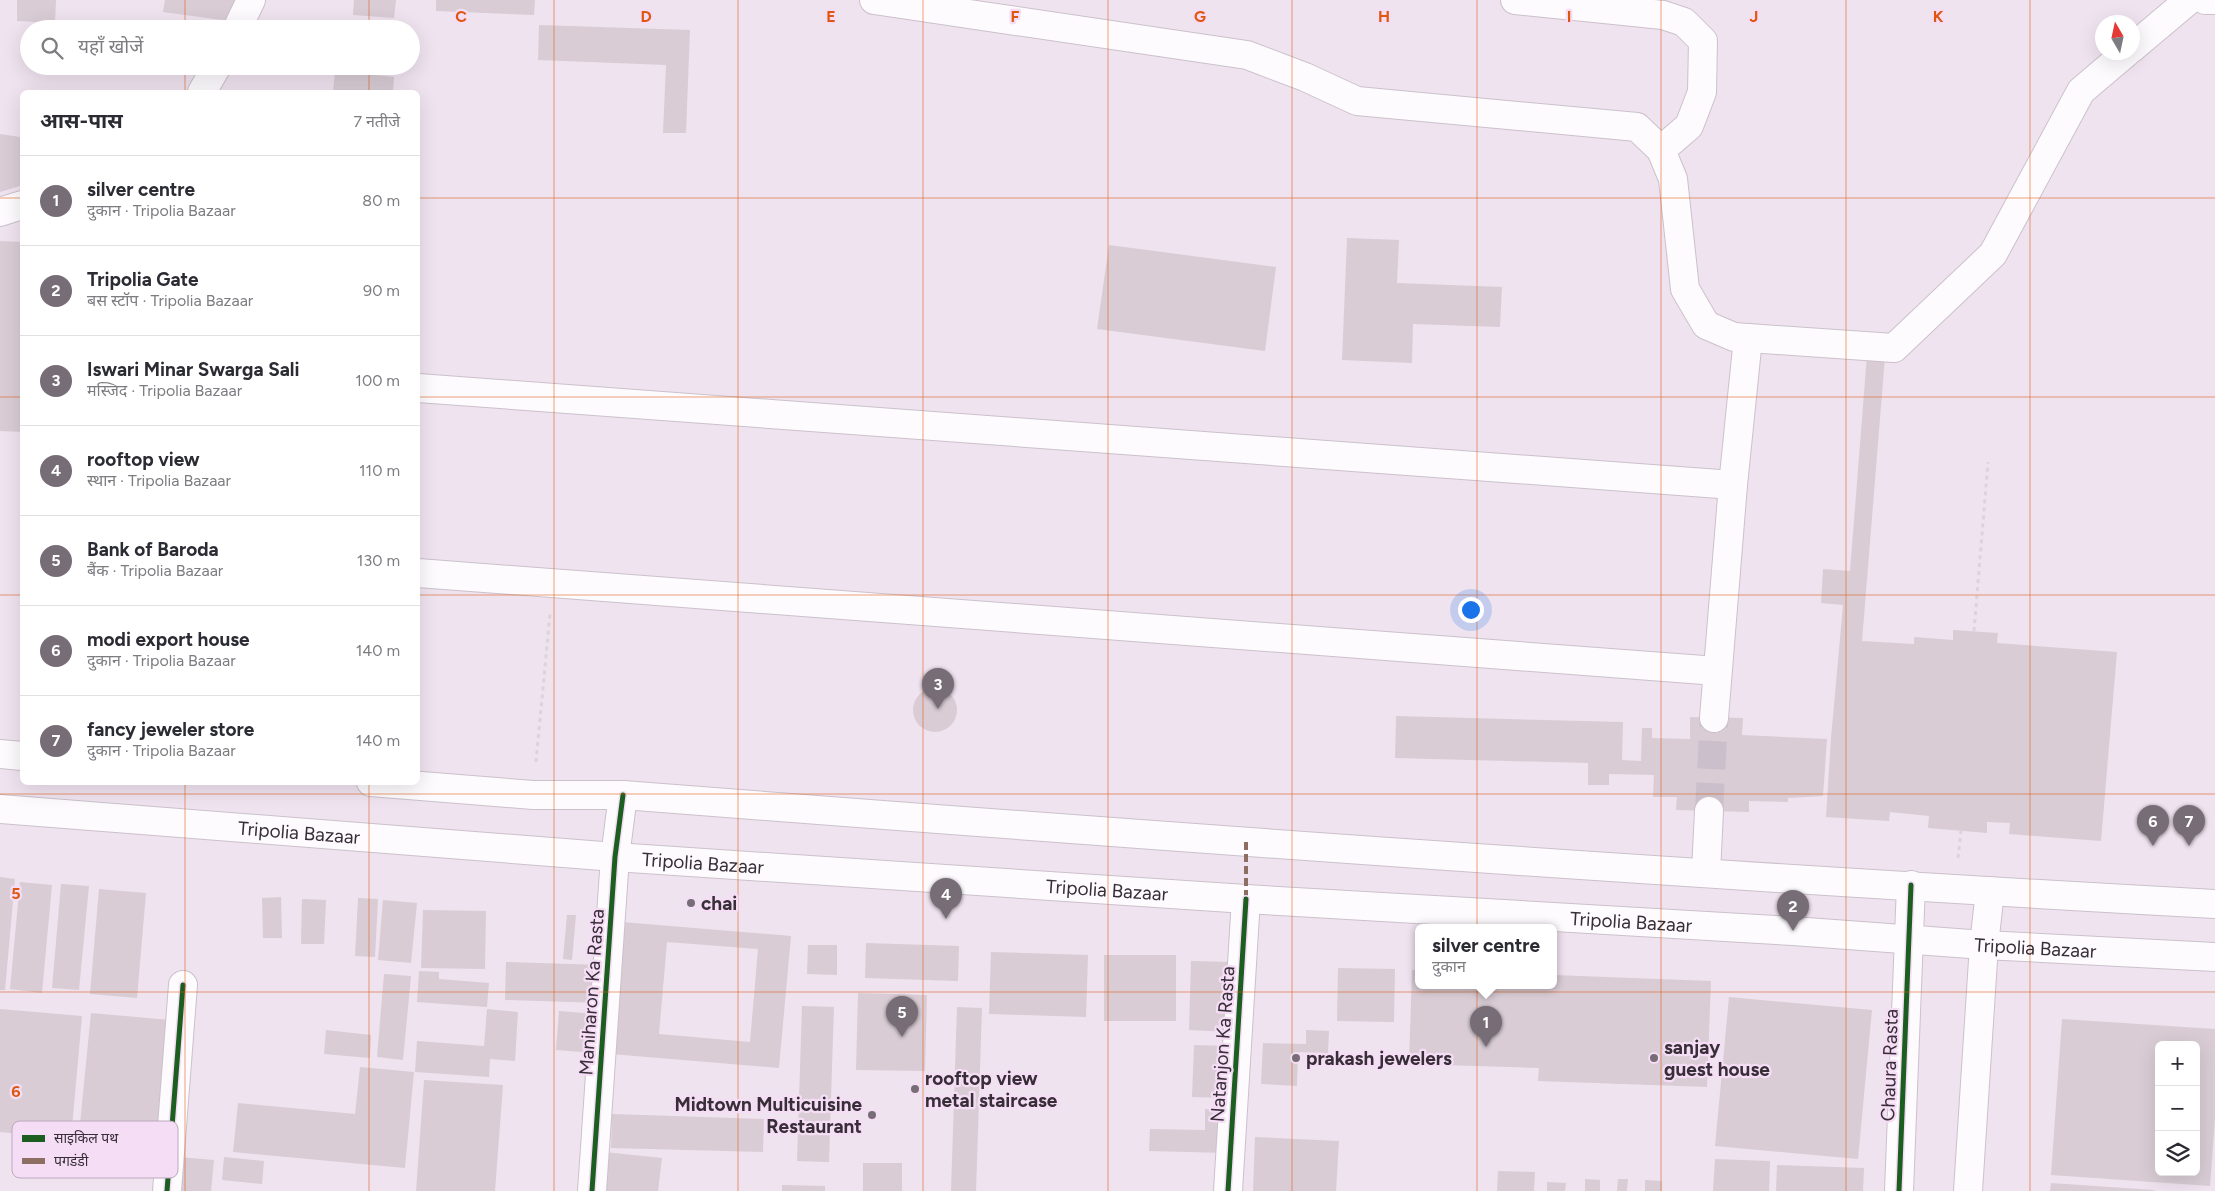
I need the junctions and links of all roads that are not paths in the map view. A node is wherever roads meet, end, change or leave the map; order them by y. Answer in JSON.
{"nodes":[{"id":1,"x":251,"y":0,"type":"edge"},
{"id":2,"x":874,"y":0,"type":"edge"},
{"id":3,"x":1515,"y":0,"type":"edge"},
{"id":4,"x":2189,"y":0,"type":"edge"},
{"id":5,"x":2205,"y":0,"type":"edge"},
{"id":6,"x":2215,"y":0,"type":"edge"},
{"id":7,"x":242,"y":20,"type":"edge"},
{"id":8,"x":2140,"y":41,"type":"edge"},
{"id":9,"x":2118,"y":60,"type":"edge"},
{"id":10,"x":212,"y":75,"type":"edge"},
{"id":11,"x":203,"y":90,"type":"edge"},
{"id":12,"x":1661,"y":150,"type":"junction"},
{"id":13,"x":20,"y":206,"type":"edge"},
{"id":14,"x":0,"y":212,"type":"edge"},
{"id":15,"x":1748,"y":338,"type":"junction"},
{"id":16,"x":420,"y":388,"type":"edge"},
{"id":17,"x":1733,"y":485,"type":"junction"},
{"id":18,"x":420,"y":573,"type":"edge"},
{"id":19,"x":1717,"y":671,"type":"junction"},
{"id":20,"x":1714,"y":718,"type":"tunnel mouth"},
{"id":21,"x":0,"y":754,"type":"edge"},
{"id":22,"x":20,"y":756,"type":"edge"},
{"id":23,"x":408,"y":785,"type":"edge"},
{"id":24,"x":623,"y":796,"type":"junction"},
{"id":25,"x":0,"y":809,"type":"edge"},
{"id":26,"x":1709,"y":811,"type":"tunnel mouth"},
{"id":27,"x":615,"y":857,"type":"junction"},
{"id":28,"x":1706,"y":872,"type":"junction"},
{"id":29,"x":1911,"y":885,"type":"junction"},
{"id":30,"x":1990,"y":891,"type":"junction"},
{"id":31,"x":1246,"y":899,"type":"junction"},
{"id":32,"x":2215,"y":904,"type":"edge"},
{"id":33,"x":1907,"y":940,"type":"junction"},
{"id":34,"x":1984,"y":945,"type":"junction"},
{"id":35,"x":2215,"y":957,"type":"edge"},
{"id":36,"x":183,"y":985,"type":"dead end"},
{"id":37,"x":172,"y":1121,"type":"edge"},
{"id":38,"x":168,"y":1178,"type":"edge"},
{"id":39,"x":167,"y":1191,"type":"edge"},
{"id":40,"x":592,"y":1191,"type":"edge"},
{"id":41,"x":1228,"y":1191,"type":"edge"},
{"id":42,"x":1899,"y":1191,"type":"edge"},
{"id":43,"x":1968,"y":1191,"type":"edge"}],
"edges":[{"from":1,"to":7,"type":"main road"},
{"from":2,"to":12,"type":"main road"},
{"from":3,"to":12,"type":"main road"},
{"from":4,"to":8,"type":"main road"},
{"from":5,"to":6,"type":"main road"},
{"from":9,"to":15,"type":"main road"},
{"from":10,"to":11,"type":"main road"},
{"from":12,"to":15,"type":"main road"},
{"from":13,"to":14,"type":"main road"},
{"from":15,"to":17,"type":"main road"},
{"from":16,"to":17,"type":"main road"},
{"from":17,"to":19,"type":"main road"},
{"from":18,"to":19,"type":"main road"},
{"from":19,"to":20,"type":"main road"},
{"from":21,"to":22,"type":"main road"},
{"from":23,"to":24,"type":"main road"},
{"from":24,"to":27,"type":"main road","name":"Maniharon Ka Rasta"},
{"from":24,"to":28,"type":"main road"},
{"from":25,"to":27,"type":"main road","name":"Tripolia Bazaar"},
{"from":26,"to":28,"type":"main road"},
{"from":27,"to":31,"type":"main road","name":"Tripolia Bazaar"},
{"from":27,"to":40,"type":"main road","name":"Maniharon Ka Rasta"},
{"from":28,"to":29,"type":"main road"},
{"from":29,"to":30,"type":"main road"},
{"from":29,"to":33,"type":"main road","name":"Chaura Rasta"},
{"from":30,"to":32,"type":"main road"},
{"from":30,"to":34,"type":"main road"},
{"from":31,"to":33,"type":"main road","name":"Tripolia Bazaar"},
{"from":31,"to":41,"type":"main road","name":"Natanjon Ka Rasta"},
{"from":33,"to":34,"type":"main road","name":"Tripolia Bazaar"},
{"from":33,"to":42,"type":"main road","name":"Chaura Rasta"},
{"from":34,"to":35,"type":"main road","name":"Tripolia Bazaar"},
{"from":34,"to":43,"type":"main road"},
{"from":36,"to":37,"type":"main road"},
{"from":38,"to":39,"type":"main road"}]}
